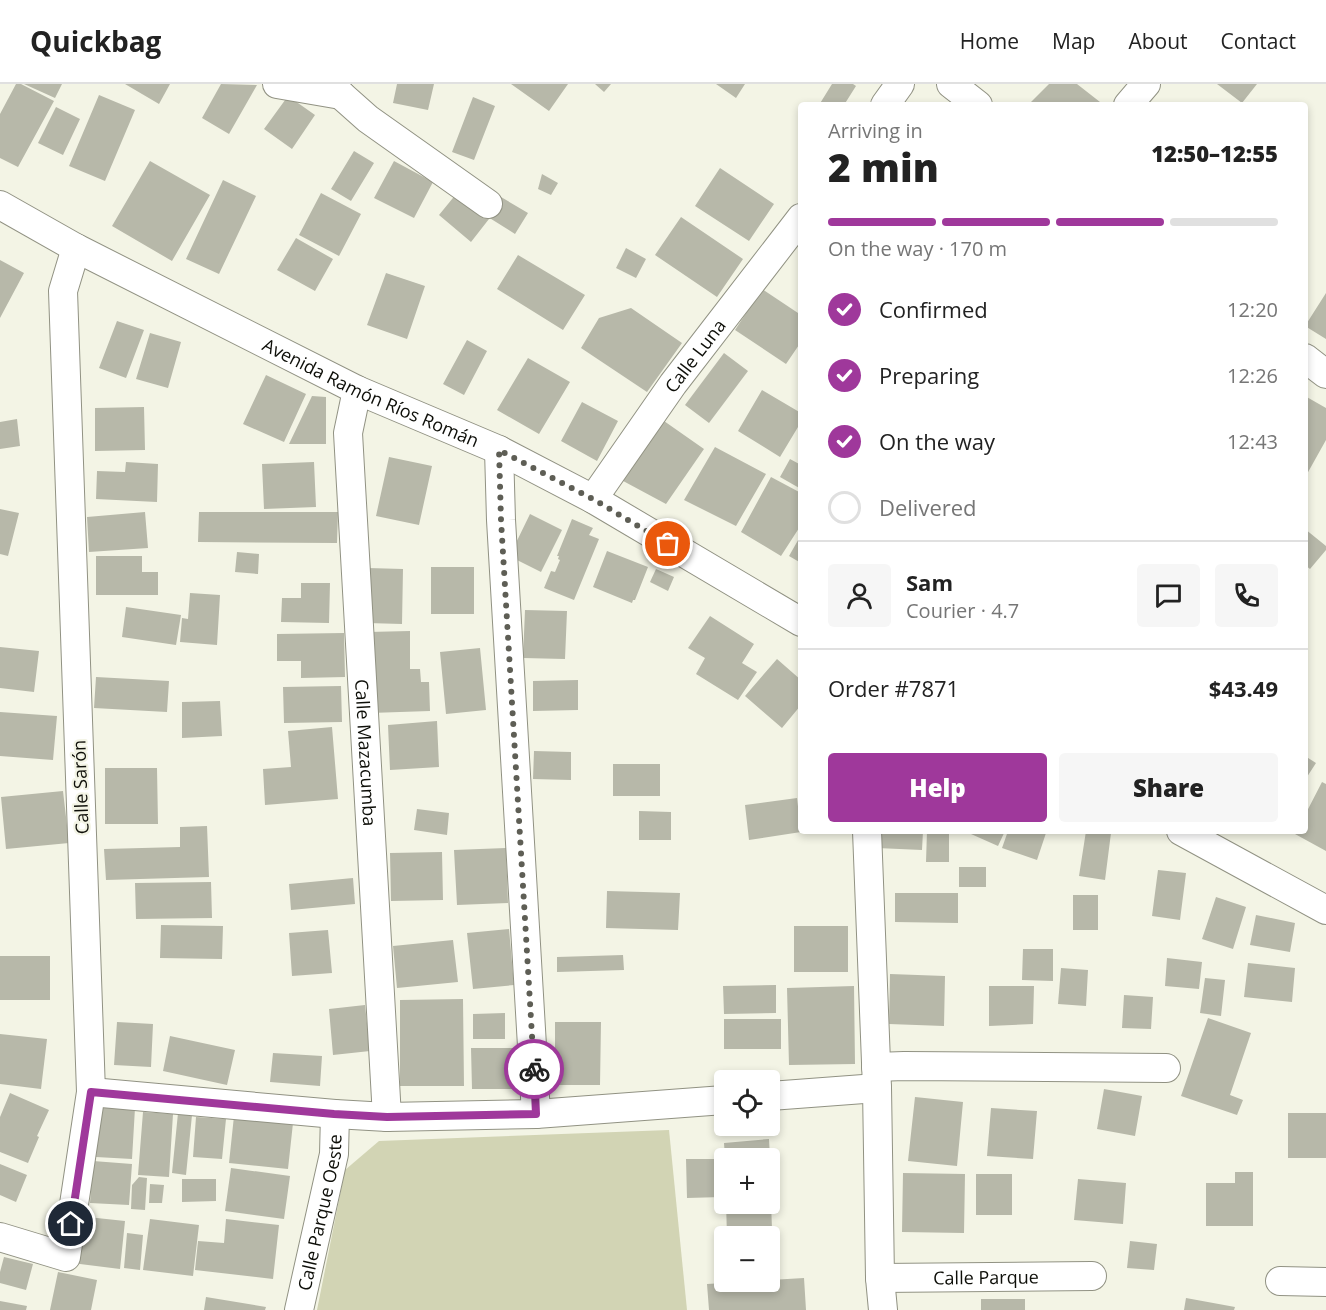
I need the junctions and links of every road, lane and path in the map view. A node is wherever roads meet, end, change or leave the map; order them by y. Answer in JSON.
{"nodes":[{"id":1,"x":277,"y":84,"type":"edge"},
{"id":2,"x":900,"y":84,"type":"edge"},
{"id":3,"x":951,"y":84,"type":"edge"},
{"id":4,"x":1146,"y":84,"type":"edge"},
{"id":5,"x":341,"y":90,"type":"edge"},
{"id":6,"x":887,"y":102,"type":"edge"},
{"id":7,"x":974,"y":102,"type":"edge"},
{"id":8,"x":1131,"y":102,"type":"edge"},
{"id":9,"x":488,"y":204,"type":"dead end"},
{"id":10,"x":0,"y":206,"type":"edge"},
{"id":11,"x":798,"y":222,"type":"edge"},
{"id":12,"x":76,"y":248,"type":"junction"},
{"id":13,"x":1308,"y":360,"type":"edge"},
{"id":14,"x":1326,"y":375,"type":"edge"},
{"id":15,"x":357,"y":390,"type":"junction"},
{"id":16,"x":499,"y":450,"type":"junction"},
{"id":17,"x":593,"y":499,"type":"junction"},
{"id":18,"x":798,"y":620,"type":"edge"},
{"id":19,"x":867,"y":834,"type":"edge"},
{"id":20,"x":1187,"y":834,"type":"edge"},
{"id":21,"x":1326,"y":910,"type":"edge"},
{"id":22,"x":1166,"y":1068,"type":"dead end"},
{"id":23,"x":876,"y":1078,"type":"junction"},
{"id":24,"x":91,"y":1092,"type":"junction"},
{"id":25,"x":780,"y":1094,"type":"edge"},
{"id":26,"x":714,"y":1101,"type":"edge"},
{"id":27,"x":334,"y":1114,"type":"junction"},
{"id":28,"x":536,"y":1114,"type":"junction"},
{"id":29,"x":387,"y":1117,"type":"junction"},
{"id":30,"x":0,"y":1237,"type":"edge"},
{"id":31,"x":1092,"y":1276,"type":"dead end"},
{"id":32,"x":880,"y":1278,"type":"junction"},
{"id":33,"x":1280,"y":1281,"type":"dead end"},
{"id":34,"x":1326,"y":1282,"type":"edge"},
{"id":35,"x":299,"y":1310,"type":"edge"},
{"id":36,"x":883,"y":1310,"type":"edge"}],
"edges":[{"from":1,"to":5,"type":"street"},
{"from":2,"to":6,"type":"street"},
{"from":3,"to":7,"type":"street"},
{"from":4,"to":8,"type":"street"},
{"from":5,"to":9,"type":"street"},
{"from":10,"to":12,"type":"street","name":"Avenida Ramón Ríos Román"},
{"from":11,"to":17,"type":"street","name":"Calle Luna"},
{"from":12,"to":15,"type":"street","name":"Avenida Ramón Ríos Román"},
{"from":12,"to":24,"type":"street","name":"Calle Sarón"},
{"from":13,"to":14,"type":"street"},
{"from":15,"to":16,"type":"street","name":"Avenida Ramón Ríos Román"},
{"from":15,"to":29,"type":"street","name":"Calle Mazacumba"},
{"from":16,"to":17,"type":"street","name":"Avenida Ramón Ríos Román"},
{"from":16,"to":28,"type":"street"},
{"from":17,"to":18,"type":"street","name":"Avenida Ramón Ríos Román"},
{"from":19,"to":23,"type":"street"},
{"from":20,"to":21,"type":"street"},
{"from":22,"to":23,"type":"street"},
{"from":23,"to":25,"type":"street"},
{"from":23,"to":32,"type":"street"},
{"from":24,"to":27,"type":"street"},
{"from":24,"to":30,"type":"street","name":"Calle Sarón"},
{"from":26,"to":28,"type":"street"},
{"from":27,"to":29,"type":"street"},
{"from":27,"to":35,"type":"street","name":"Calle Parque Oeste"},
{"from":28,"to":29,"type":"street"},
{"from":31,"to":32,"type":"street","name":"Calle Parque"},
{"from":32,"to":36,"type":"street"},
{"from":33,"to":34,"type":"street"}]}
